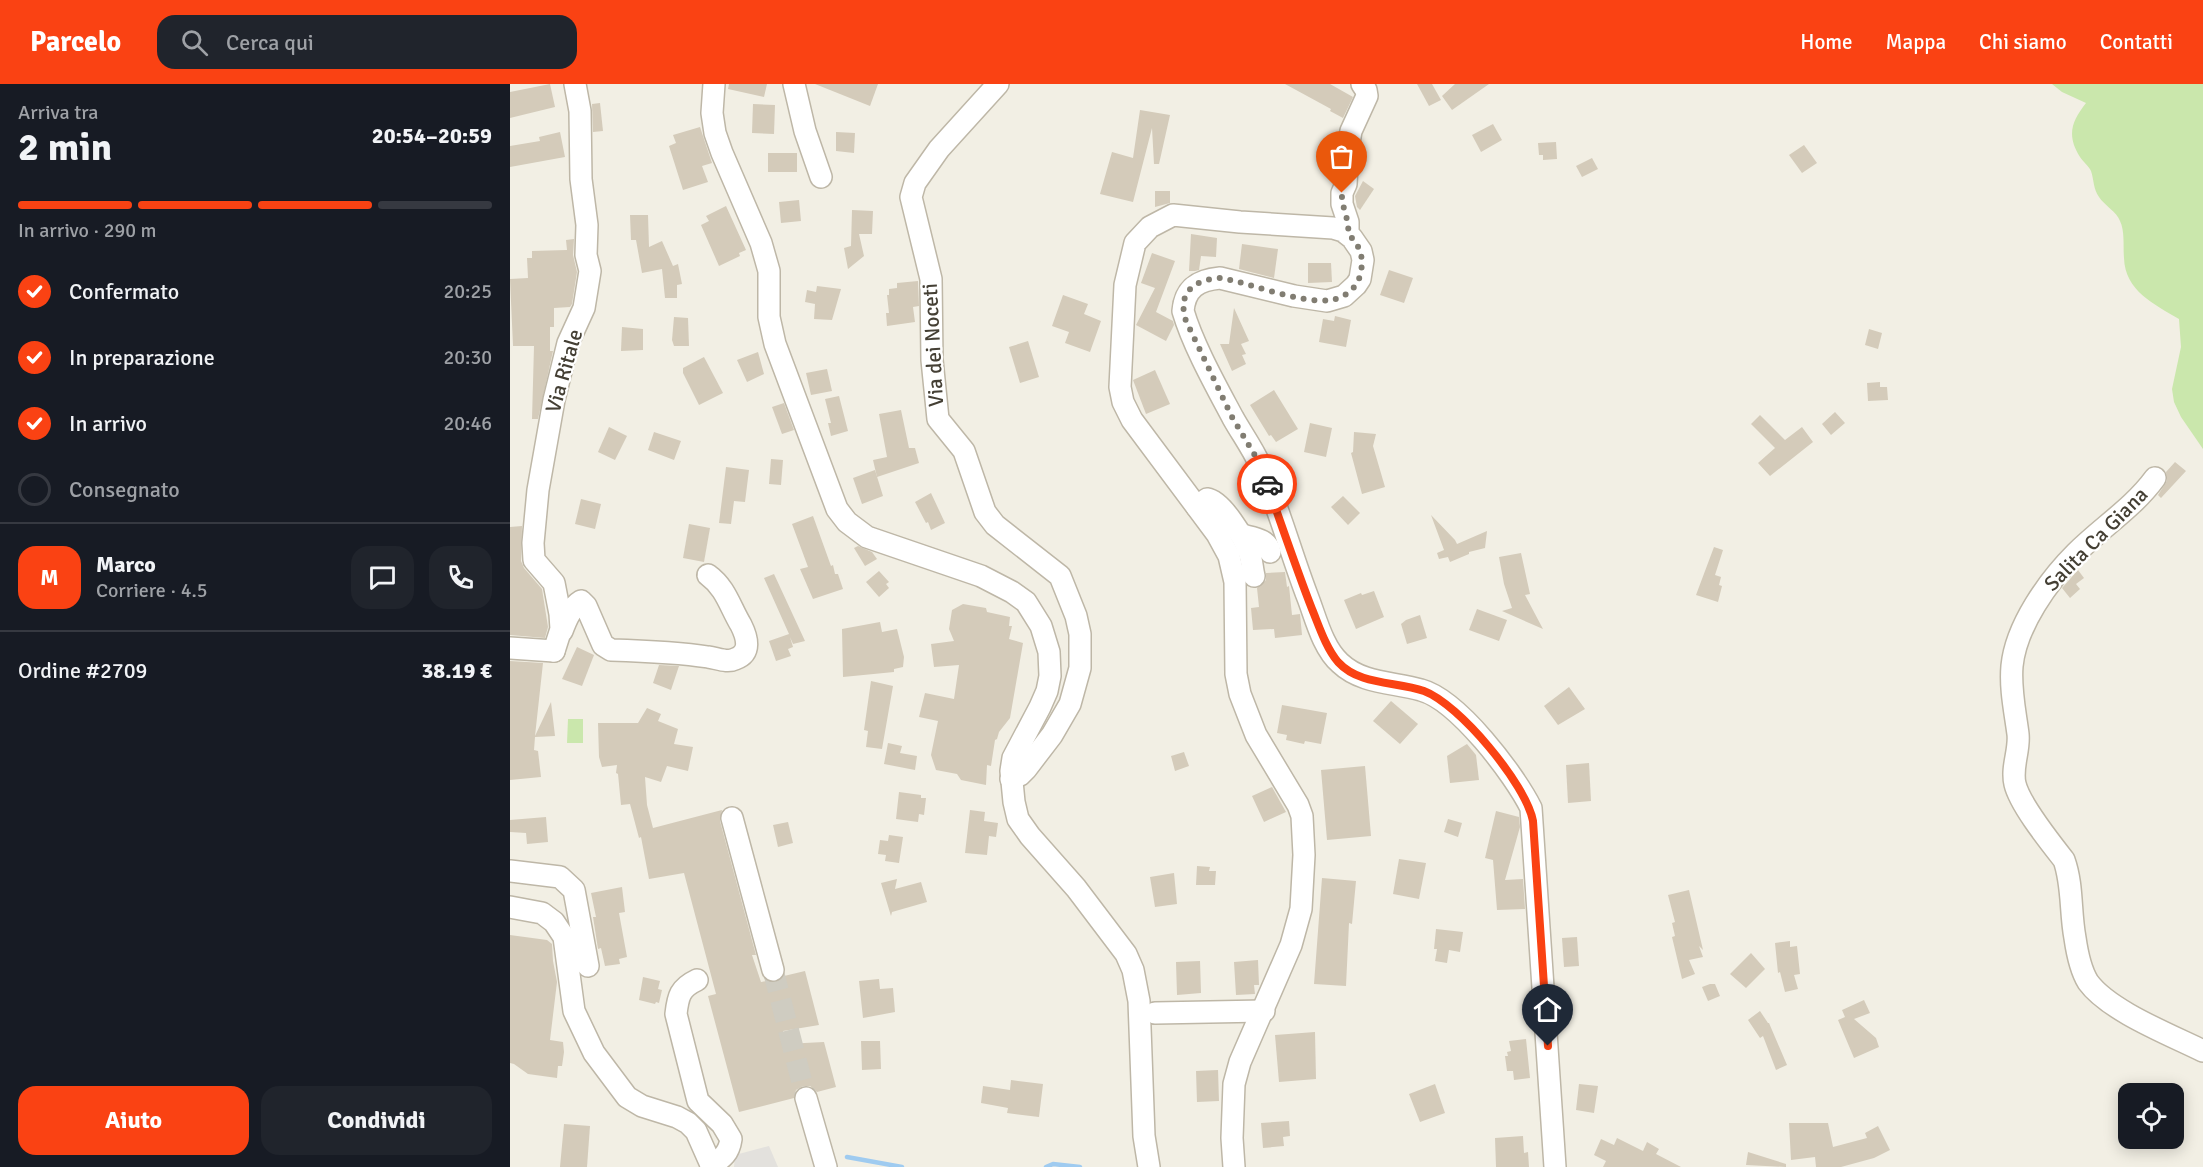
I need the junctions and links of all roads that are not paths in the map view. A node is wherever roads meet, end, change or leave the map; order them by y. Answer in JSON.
{"nodes":[{"id":1,"x":575,"y":84,"type":"edge"},
{"id":2,"x":714,"y":84,"type":"edge"},
{"id":3,"x":794,"y":84,"type":"edge"},
{"id":4,"x":998,"y":84,"type":"edge"},
{"id":5,"x":1362,"y":84,"type":"edge"},
{"id":6,"x":821,"y":177,"type":"dead end"},
{"id":7,"x":1348,"y":234,"type":"junction"},
{"id":8,"x":2155,"y":478,"type":"dead end"},
{"id":9,"x":1197,"y":507,"type":"junction"},
{"id":10,"x":1242,"y":535,"type":"junction"},
{"id":11,"x":1270,"y":552,"type":"dead end"},
{"id":12,"x":708,"y":576,"type":"dead end"},
{"id":13,"x":1254,"y":576,"type":"dead end"},
{"id":14,"x":510,"y":648,"type":"edge"},
{"id":15,"x":554,"y":651,"type":"junction"},
{"id":16,"x":1011,"y":779,"type":"junction"},
{"id":17,"x":732,"y":818,"type":"dead end"},
{"id":18,"x":510,"y":871,"type":"edge"},
{"id":19,"x":510,"y":907,"type":"edge"},
{"id":20,"x":588,"y":966,"type":"dead end"},
{"id":21,"x":773,"y":970,"type":"tunnel mouth"},
{"id":22,"x":697,"y":980,"type":"dead end"},
{"id":23,"x":1264,"y":1011,"type":"junction"},
{"id":24,"x":1155,"y":1013,"type":"dead end"},
{"id":25,"x":2203,"y":1051,"type":"edge"},
{"id":26,"x":806,"y":1098,"type":"tunnel mouth"},
{"id":27,"x":711,"y":1166,"type":"edge"},
{"id":28,"x":826,"y":1167,"type":"edge"},
{"id":29,"x":1149,"y":1167,"type":"edge"},
{"id":30,"x":1233,"y":1167,"type":"edge"},
{"id":31,"x":1555,"y":1167,"type":"edge"}],
"edges":[{"from":1,"to":15,"type":"street","name":"Via Ritale"},
{"from":2,"to":16,"type":"street"},
{"from":3,"to":6,"type":"street"},
{"from":4,"to":16,"type":"street","name":"Via dei Noceti"},
{"from":5,"to":7,"type":"street"},
{"from":7,"to":9,"type":"street"},
{"from":7,"to":31,"type":"street"},
{"from":8,"to":25,"type":"street","name":"Salita Ca Giana"},
{"from":9,"to":10,"type":"street"},
{"from":9,"to":23,"type":"street"},
{"from":10,"to":11,"type":"street"},
{"from":10,"to":13,"type":"street"},
{"from":12,"to":15,"type":"street"},
{"from":14,"to":15,"type":"street"},
{"from":16,"to":29,"type":"street"},
{"from":17,"to":21,"type":"street"},
{"from":18,"to":20,"type":"street"},
{"from":19,"to":27,"type":"street"},
{"from":22,"to":27,"type":"street"},
{"from":23,"to":24,"type":"street"},
{"from":23,"to":30,"type":"street"},
{"from":26,"to":28,"type":"street"}]}
